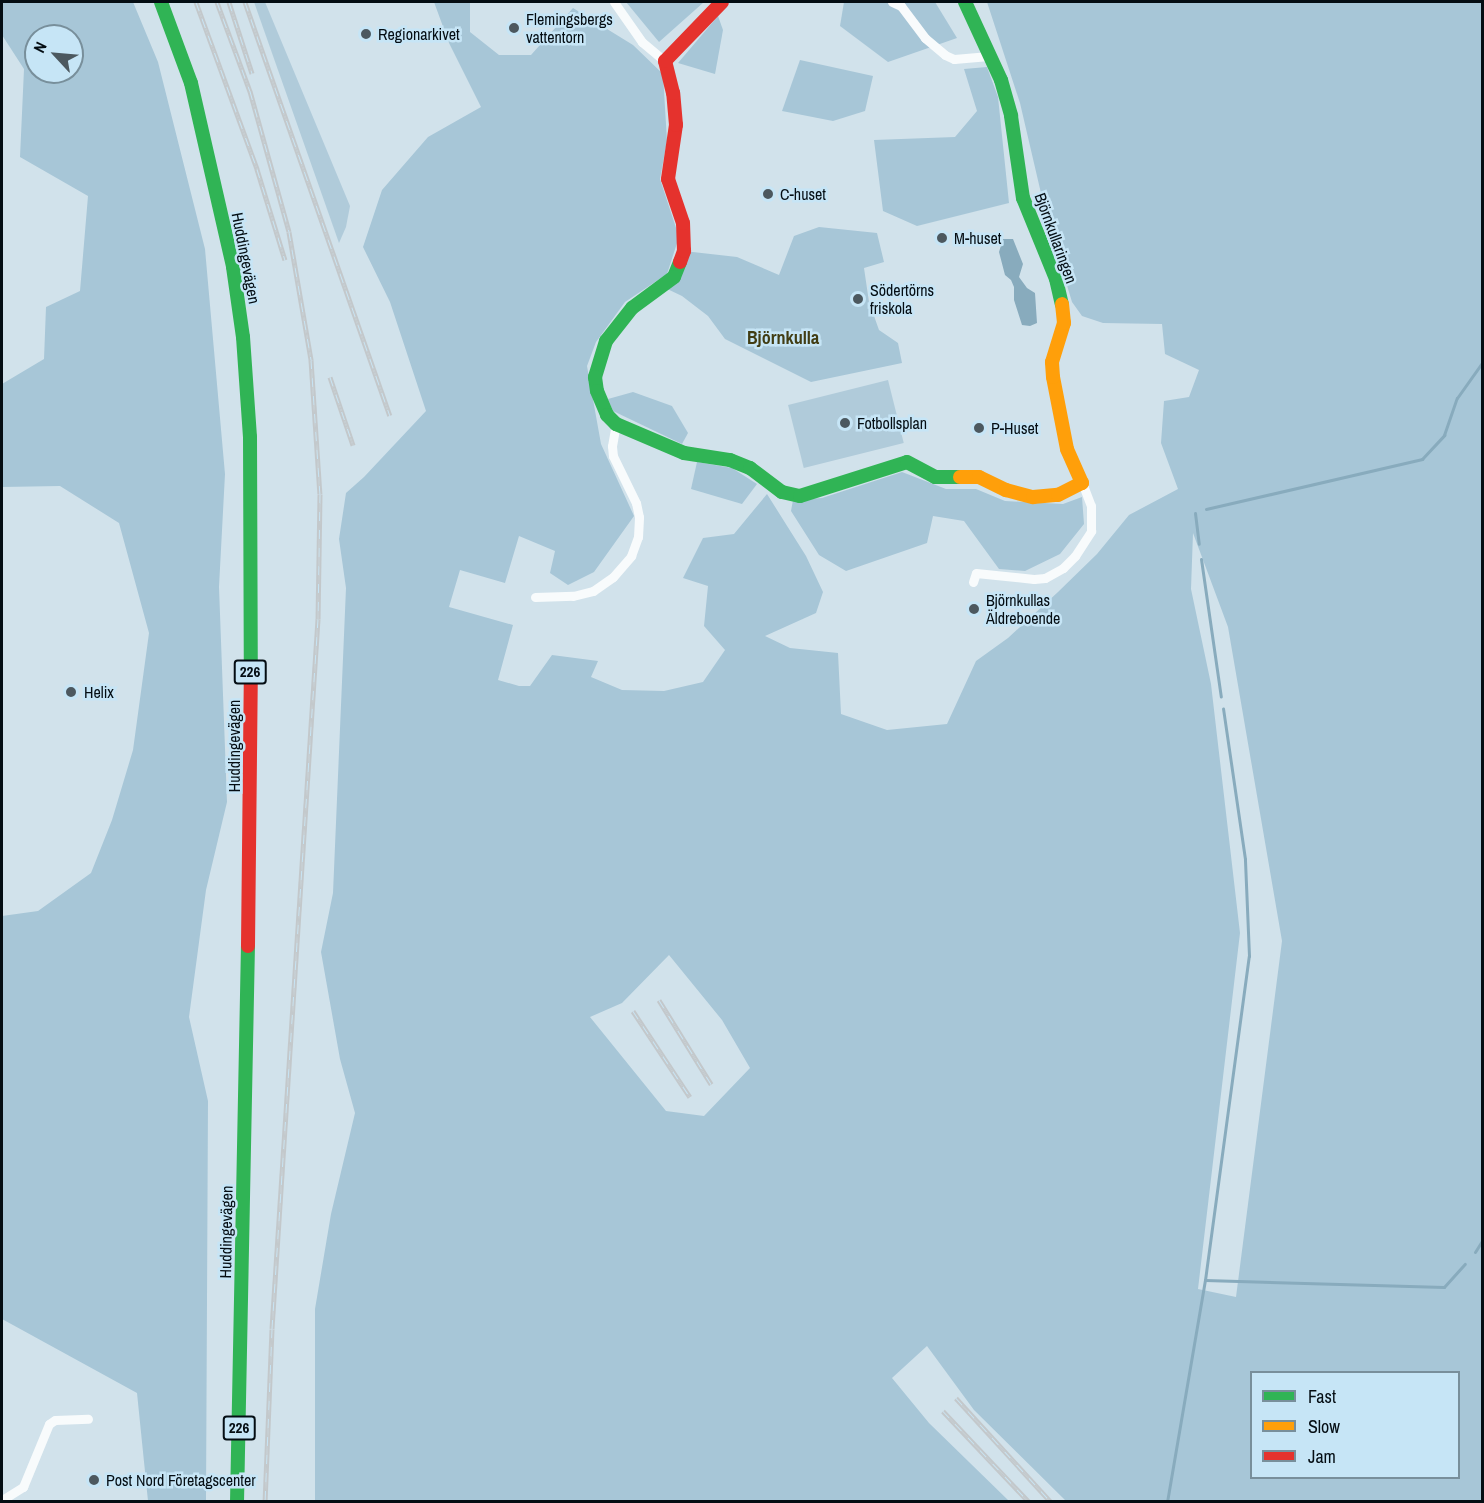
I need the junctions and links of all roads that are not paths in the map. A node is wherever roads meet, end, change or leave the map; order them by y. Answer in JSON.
{"nodes":[{"id":1,"x":161,"y":2,"type":"edge"},
{"id":2,"x":614,"y":2,"type":"edge"},
{"id":3,"x":722,"y":2,"type":"edge"},
{"id":4,"x":892,"y":2,"type":"edge"},
{"id":5,"x":965,"y":2,"type":"edge"},
{"id":6,"x":992,"y":56,"type":"junction"},
{"id":7,"x":665,"y":61,"type":"junction"},
{"id":8,"x":616,"y":424,"type":"junction"},
{"id":9,"x":1082,"y":483,"type":"junction"},
{"id":10,"x":973,"y":582,"type":"dead end"},
{"id":11,"x":535,"y":597,"type":"dead end"},
{"id":12,"x":88,"y":1419,"type":"dead end"},
{"id":13,"x":2,"y":1500,"type":"edge"},
{"id":14,"x":237,"y":1502,"type":"edge"}],
"edges":[{"from":1,"to":14,"type":"main road","name":"Huddingevägen","number":"226"},
{"from":2,"to":7,"type":"street"},
{"from":3,"to":7,"type":"main road"},
{"from":4,"to":6,"type":"street"},
{"from":5,"to":6,"type":"main road","name":"Björnkullaringen"},
{"from":6,"to":9,"type":"main road","name":"Björnkullaringen"},
{"from":7,"to":8,"type":"main road"},
{"from":8,"to":9,"type":"main road"},
{"from":8,"to":11,"type":"street"},
{"from":9,"to":10,"type":"street"},
{"from":12,"to":13,"type":"street"}]}
